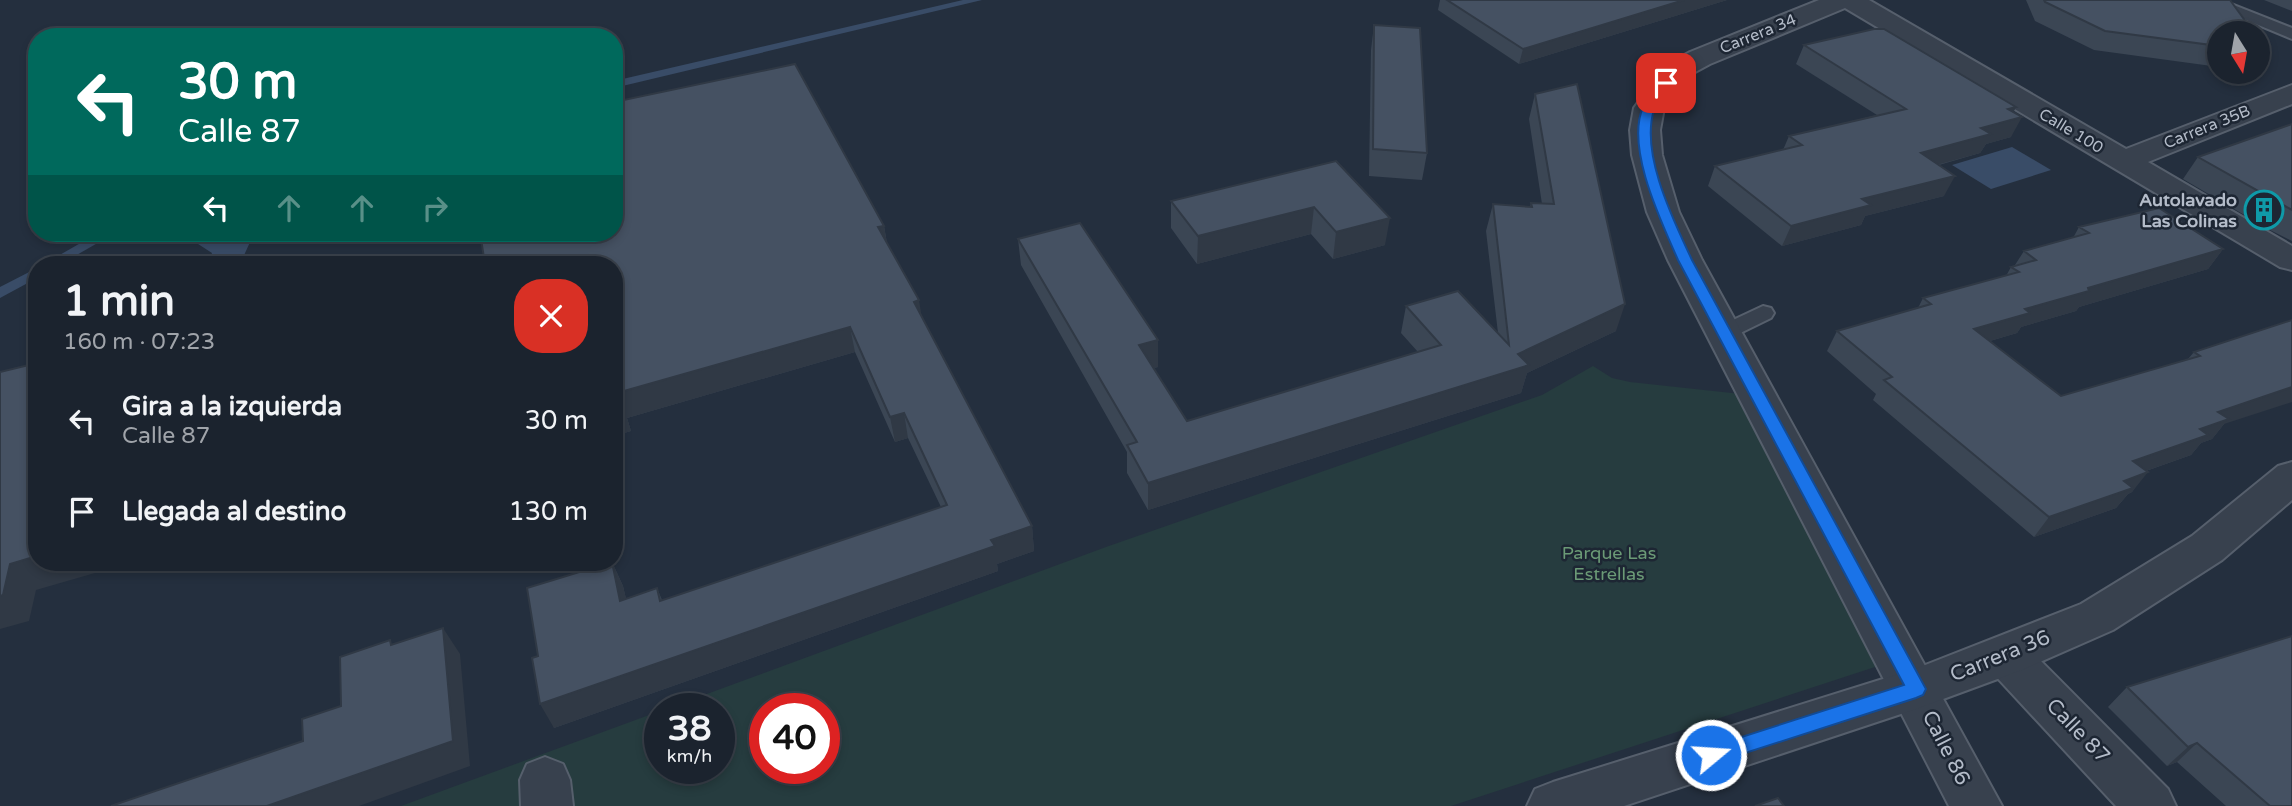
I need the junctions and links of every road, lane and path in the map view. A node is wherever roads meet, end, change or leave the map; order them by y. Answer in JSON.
{"nodes":[{"id":1,"x":1842,"y":0,"type":"edge"},
{"id":2,"x":1850,"y":0,"type":"edge"},
{"id":3,"x":2206,"y":0,"type":"edge"},
{"id":4,"x":2292,"y":34,"type":"edge"},
{"id":5,"x":2292,"y":93,"type":"edge"},
{"id":6,"x":2114,"y":165,"type":"junction"},
{"id":7,"x":2292,"y":260,"type":"edge"},
{"id":8,"x":1763,"y":313,"type":"dead end"},
{"id":9,"x":1724,"y":333,"type":"junction"},
{"id":10,"x":2292,"y":477,"type":"edge"},
{"id":11,"x":2006,"y":656,"type":"junction"},
{"id":12,"x":1916,"y":689,"type":"junction"},
{"id":13,"x":1553,"y":806,"type":"edge"},
{"id":14,"x":1976,"y":806,"type":"edge"},
{"id":15,"x":2150,"y":806,"type":"edge"}],
"edges":[{"from":1,"to":9,"type":"street","name":"Carrera 34"},
{"from":2,"to":6,"type":"street","name":"Calle 100"},
{"from":3,"to":4,"type":"lane"},
{"from":5,"to":6,"type":"street","name":"Carrera 35B"},
{"from":6,"to":7,"type":"street","name":"Calle 100"},
{"from":8,"to":9,"type":"lane"},
{"from":9,"to":12,"type":"street"},
{"from":10,"to":11,"type":"street","name":"Carrera 36"},
{"from":11,"to":12,"type":"street","name":"Carrera 36"},
{"from":11,"to":15,"type":"street","name":"Calle 87"},
{"from":12,"to":13,"type":"street","name":"Carrera 36"},
{"from":12,"to":14,"type":"street","name":"Calle 86"}]}
